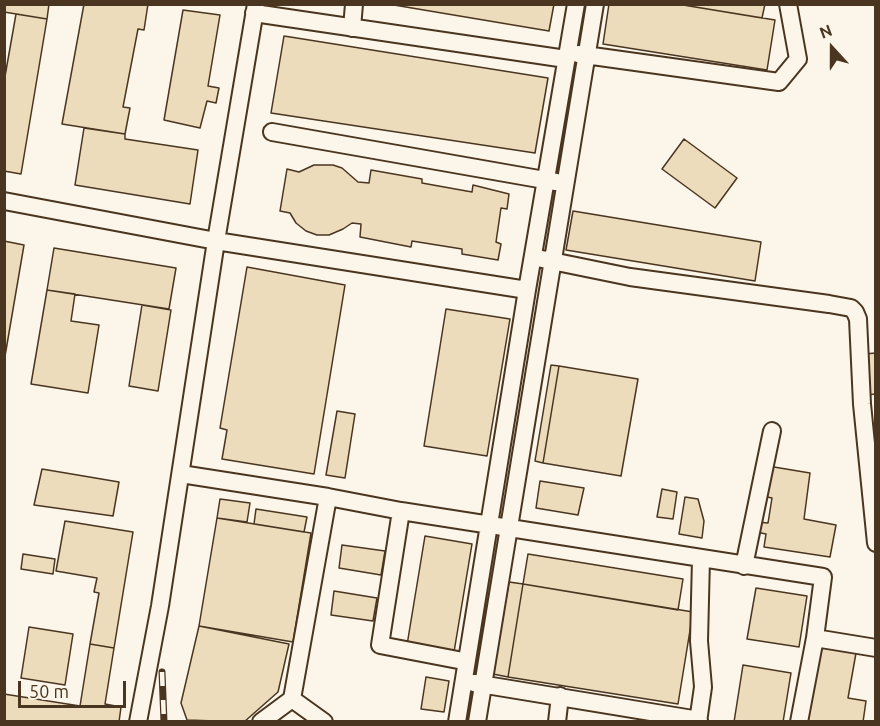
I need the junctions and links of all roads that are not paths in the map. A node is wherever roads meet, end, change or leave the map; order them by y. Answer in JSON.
{"nodes":[{"id":1,"x":354,"y":4,"type":"edge"},
{"id":2,"x":576,"y":4,"type":"edge"},
{"id":3,"x":595,"y":4,"type":"edge"},
{"id":4,"x":788,"y":4,"type":"edge"},
{"id":5,"x":255,"y":9,"type":"edge"},
{"id":6,"x":352,"y":28,"type":"junction"},
{"id":7,"x":586,"y":55,"type":"junction"},
{"id":8,"x":567,"y":56,"type":"junction"},
{"id":9,"x":272,"y":132,"type":"dead end"},
{"id":10,"x":546,"y":180,"type":"junction"},
{"id":11,"x":565,"y":184,"type":"junction"},
{"id":12,"x":4,"y":201,"type":"edge"},
{"id":13,"x":216,"y":240,"type":"junction"},
{"id":14,"x":533,"y":258,"type":"junction"},
{"id":15,"x":553,"y":260,"type":"junction"},
{"id":16,"x":527,"y":290,"type":"junction"},
{"id":17,"x":772,"y":431,"type":"dead end"},
{"id":18,"x":181,"y":474,"type":"junction"},
{"id":19,"x":328,"y":496,"type":"junction"},
{"id":20,"x":401,"y":511,"type":"junction"},
{"id":21,"x":488,"y":524,"type":"junction"},
{"id":22,"x":509,"y":528,"type":"junction"},
{"id":23,"x":876,"y":543,"type":"edge"},
{"id":24,"x":701,"y":559,"type":"junction"},
{"id":25,"x":744,"y":566,"type":"junction"},
{"id":26,"x":815,"y":638,"type":"junction"},
{"id":27,"x":876,"y":648,"type":"edge"},
{"id":28,"x":458,"y":660,"type":"dead end"},
{"id":29,"x":464,"y":682,"type":"junction"},
{"id":30,"x":484,"y":684,"type":"junction"},
{"id":31,"x":560,"y":696,"type":"junction"},
{"id":32,"x":292,"y":699,"type":"junction"},
{"id":33,"x":699,"y":721,"type":"edge"},
{"id":34,"x":138,"y":722,"type":"edge"},
{"id":35,"x":261,"y":722,"type":"edge"},
{"id":36,"x":324,"y":722,"type":"edge"},
{"id":37,"x":457,"y":722,"type":"edge"},
{"id":38,"x":477,"y":722,"type":"edge"},
{"id":39,"x":557,"y":722,"type":"edge"},
{"id":40,"x":799,"y":722,"type":"edge"}],
"edges":[{"from":1,"to":6,"type":"lane"},
{"from":2,"to":8,"type":"lane"},
{"from":3,"to":7,"type":"lane"},
{"from":4,"to":7,"type":"lane"},
{"from":5,"to":6,"type":"lane"},
{"from":5,"to":13,"type":"lane"},
{"from":6,"to":8,"type":"lane"},
{"from":7,"to":8,"type":"lane"},
{"from":7,"to":11,"type":"lane"},
{"from":8,"to":10,"type":"lane"},
{"from":9,"to":10,"type":"lane"},
{"from":10,"to":11,"type":"lane"},
{"from":10,"to":14,"type":"lane"},
{"from":11,"to":15,"type":"lane"},
{"from":12,"to":13,"type":"lane"},
{"from":13,"to":16,"type":"lane"},
{"from":13,"to":18,"type":"lane"},
{"from":14,"to":15,"type":"lane"},
{"from":14,"to":16,"type":"lane"},
{"from":15,"to":22,"type":"lane"},
{"from":15,"to":23,"type":"lane"},
{"from":16,"to":21,"type":"lane"},
{"from":17,"to":25,"type":"lane"},
{"from":18,"to":19,"type":"lane"},
{"from":18,"to":34,"type":"lane"},
{"from":19,"to":20,"type":"lane"},
{"from":19,"to":32,"type":"lane"},
{"from":20,"to":21,"type":"lane"},
{"from":20,"to":28,"type":"lane"},
{"from":21,"to":22,"type":"lane"},
{"from":21,"to":29,"type":"lane"},
{"from":22,"to":24,"type":"lane"},
{"from":22,"to":30,"type":"lane"},
{"from":24,"to":25,"type":"lane"},
{"from":24,"to":33,"type":"lane"},
{"from":25,"to":26,"type":"lane"},
{"from":26,"to":27,"type":"lane"},
{"from":26,"to":40,"type":"lane"},
{"from":29,"to":30,"type":"lane"},
{"from":29,"to":37,"type":"lane"},
{"from":30,"to":31,"type":"lane"},
{"from":30,"to":38,"type":"lane"},
{"from":31,"to":33,"type":"lane"},
{"from":31,"to":39,"type":"lane"},
{"from":32,"to":35,"type":"lane"},
{"from":32,"to":36,"type":"lane"}]}
